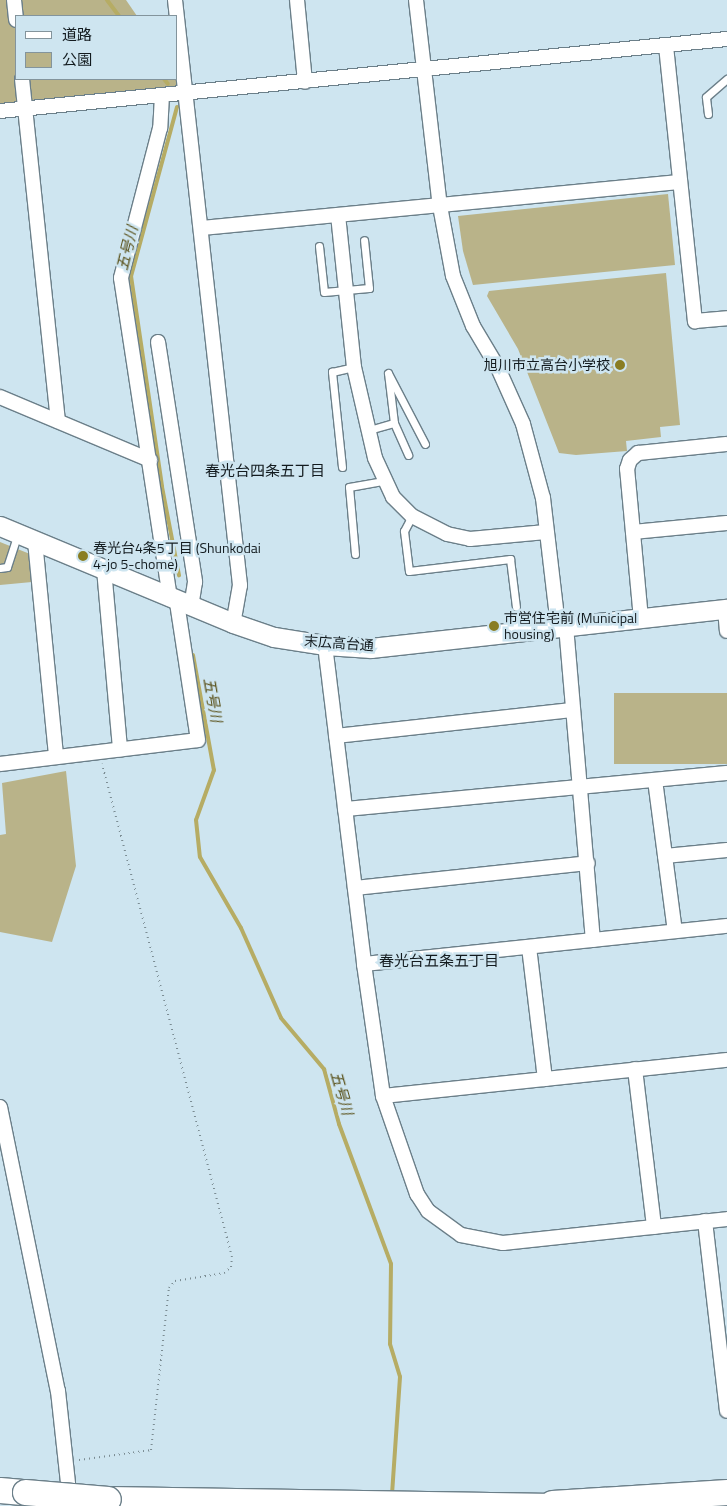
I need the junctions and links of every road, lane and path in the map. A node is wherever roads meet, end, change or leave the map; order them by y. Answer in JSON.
{"nodes":[{"id":1,"x":14,"y":0,"type":"edge"},
{"id":2,"x":176,"y":0,"type":"edge"},
{"id":3,"x":297,"y":0,"type":"edge"},
{"id":4,"x":416,"y":0,"type":"edge"},
{"id":5,"x":16,"y":15,"type":"edge"},
{"id":6,"x":178,"y":15,"type":"edge"},
{"id":7,"x":178,"y":15,"type":"edge"},
{"id":8,"x":727,"y":39,"type":"edge"},
{"id":9,"x":666,"y":46,"type":"junction"},
{"id":10,"x":423,"y":70,"type":"junction"},
{"id":11,"x":727,"y":79,"type":"edge"},
{"id":12,"x":22,"y":80,"type":"edge"},
{"id":13,"x":305,"y":82,"type":"junction"},
{"id":14,"x":188,"y":92,"type":"junction"},
{"id":15,"x":162,"y":95,"type":"junction"},
{"id":16,"x":25,"y":108,"type":"junction"},
{"id":17,"x":0,"y":111,"type":"edge"},
{"id":18,"x":708,"y":114,"type":"dead end"},
{"id":19,"x":680,"y":182,"type":"junction"},
{"id":20,"x":440,"y":206,"type":"junction"},
{"id":21,"x":338,"y":215,"type":"junction"},
{"id":22,"x":201,"y":228,"type":"junction"},
{"id":23,"x":364,"y":240,"type":"dead end"},
{"id":24,"x":319,"y":246,"type":"dead end"},
{"id":25,"x":346,"y":290,"type":"junction"},
{"id":26,"x":727,"y":318,"type":"edge"},
{"id":27,"x":158,"y":342,"type":"dead end"},
{"id":28,"x":354,"y":367,"type":"junction"},
{"id":29,"x":0,"y":397,"type":"edge"},
{"id":30,"x":58,"y":421,"type":"junction"},
{"id":31,"x":394,"y":423,"type":"junction"},
{"id":32,"x":369,"y":430,"type":"junction"},
{"id":33,"x":425,"y":444,"type":"dead end"},
{"id":34,"x":727,"y":444,"type":"edge"},
{"id":35,"x":408,"y":455,"type":"dead end"},
{"id":36,"x":150,"y":460,"type":"junction"},
{"id":37,"x":342,"y":468,"type":"dead end"},
{"id":38,"x":383,"y":481,"type":"junction"},
{"id":39,"x":412,"y":516,"type":"junction"},
{"id":40,"x":727,"y":523,"type":"edge"},
{"id":41,"x":0,"y":526,"type":"edge"},
{"id":42,"x":546,"y":532,"type":"junction"},
{"id":43,"x":633,"y":532,"type":"junction"},
{"id":44,"x":26,"y":538,"type":"junction"},
{"id":45,"x":355,"y":554,"type":"dead end"},
{"id":46,"x":0,"y":568,"type":"edge"},
{"id":47,"x":104,"y":569,"type":"junction"},
{"id":48,"x":179,"y":603,"type":"junction"},
{"id":49,"x":516,"y":607,"type":"dead end"},
{"id":50,"x":726,"y":609,"type":"edge"},
{"id":51,"x":641,"y":619,"type":"junction"},
{"id":52,"x":233,"y":623,"type":"junction"},
{"id":53,"x":562,"y":626,"type":"junction"},
{"id":54,"x":727,"y":631,"type":"edge"},
{"id":55,"x":325,"y":645,"type":"junction"},
{"id":56,"x":572,"y":710,"type":"junction"},
{"id":57,"x":336,"y":736,"type":"junction"},
{"id":58,"x":120,"y":749,"type":"junction"},
{"id":59,"x":98,"y":752,"type":"junction"},
{"id":60,"x":56,"y":757,"type":"junction"},
{"id":61,"x":0,"y":764,"type":"edge"},
{"id":62,"x":727,"y":773,"type":"edge"},
{"id":63,"x":655,"y":780,"type":"junction"},
{"id":64,"x":580,"y":787,"type":"junction"},
{"id":65,"x":345,"y":809,"type":"junction"},
{"id":66,"x":727,"y":850,"type":"edge"},
{"id":67,"x":666,"y":856,"type":"junction"},
{"id":68,"x":588,"y":863,"type":"junction"},
{"id":69,"x":355,"y":888,"type":"junction"},
{"id":70,"x":727,"y":926,"type":"edge"},
{"id":71,"x":675,"y":931,"type":"junction"},
{"id":72,"x":593,"y":940,"type":"junction"},
{"id":73,"x":528,"y":947,"type":"junction"},
{"id":74,"x":364,"y":964,"type":"junction"},
{"id":75,"x":727,"y":1060,"type":"edge"},
{"id":76,"x":635,"y":1069,"type":"junction"},
{"id":77,"x":545,"y":1079,"type":"junction"},
{"id":78,"x":383,"y":1096,"type":"junction"},
{"id":79,"x":0,"y":1107,"type":"edge"},
{"id":80,"x":727,"y":1219,"type":"edge"},
{"id":81,"x":706,"y":1221,"type":"junction"},
{"id":82,"x":654,"y":1226,"type":"junction"},
{"id":83,"x":724,"y":1344,"type":"edge"},
{"id":84,"x":727,"y":1411,"type":"edge"},
{"id":85,"x":66,"y":1461,"type":"junction"},
{"id":86,"x":0,"y":1490,"type":"edge"},
{"id":87,"x":727,"y":1492,"type":"edge"},
{"id":88,"x":524,"y":1505,"type":"edge"},
{"id":89,"x":70,"y":1506,"type":"edge"},
{"id":90,"x":570,"y":1506,"type":"edge"}],
"edges":[{"from":1,"to":5,"type":"street"},
{"from":2,"to":6,"type":"street"},
{"from":3,"to":13,"type":"street"},
{"from":4,"to":10,"type":"street"},
{"from":7,"to":14,"type":"street"},
{"from":8,"to":9,"type":"street"},
{"from":9,"to":10,"type":"street"},
{"from":9,"to":19,"type":"street"},
{"from":10,"to":13,"type":"street"},
{"from":10,"to":20,"type":"street"},
{"from":11,"to":18,"type":"lane"},
{"from":12,"to":16,"type":"street"},
{"from":13,"to":14,"type":"street"},
{"from":14,"to":15,"type":"street"},
{"from":14,"to":22,"type":"street"},
{"from":15,"to":16,"type":"street"},
{"from":15,"to":36,"type":"street"},
{"from":16,"to":17,"type":"street"},
{"from":16,"to":30,"type":"street"},
{"from":19,"to":20,"type":"street"},
{"from":19,"to":26,"type":"street"},
{"from":20,"to":21,"type":"street"},
{"from":20,"to":42,"type":"street"},
{"from":21,"to":22,"type":"street"},
{"from":21,"to":25,"type":"street"},
{"from":22,"to":52,"type":"street"},
{"from":23,"to":25,"type":"lane"},
{"from":24,"to":25,"type":"lane"},
{"from":25,"to":28,"type":"street"},
{"from":27,"to":48,"type":"street"},
{"from":28,"to":32,"type":"street"},
{"from":28,"to":37,"type":"lane"},
{"from":29,"to":30,"type":"street"},
{"from":30,"to":36,"type":"street"},
{"from":31,"to":32,"type":"lane"},
{"from":31,"to":33,"type":"lane"},
{"from":31,"to":35,"type":"lane"},
{"from":32,"to":38,"type":"street"},
{"from":34,"to":43,"type":"street"},
{"from":36,"to":48,"type":"street"},
{"from":38,"to":39,"type":"street"},
{"from":38,"to":45,"type":"lane"},
{"from":39,"to":42,"type":"street"},
{"from":39,"to":49,"type":"lane"},
{"from":40,"to":43,"type":"street"},
{"from":41,"to":44,"type":"street","name":"末広高台通"},
{"from":42,"to":53,"type":"street"},
{"from":43,"to":51,"type":"street"},
{"from":44,"to":46,"type":"lane"},
{"from":44,"to":47,"type":"street","name":"末広高台通"},
{"from":44,"to":60,"type":"street"},
{"from":47,"to":48,"type":"street","name":"末広高台通"},
{"from":47,"to":58,"type":"street"},
{"from":48,"to":52,"type":"street","name":"末広高台通"},
{"from":48,"to":58,"type":"street"},
{"from":50,"to":51,"type":"street","name":"末広高台通"},
{"from":50,"to":54,"type":"street"},
{"from":51,"to":53,"type":"street","name":"末広高台通"},
{"from":52,"to":55,"type":"street","name":"末広高台通"},
{"from":53,"to":55,"type":"street","name":"末広高台通"},
{"from":53,"to":56,"type":"street"},
{"from":55,"to":57,"type":"street"},
{"from":56,"to":57,"type":"street"},
{"from":56,"to":64,"type":"street"},
{"from":57,"to":65,"type":"street"},
{"from":58,"to":59,"type":"street"},
{"from":59,"to":60,"type":"street"},
{"from":59,"to":85,"type":"path"},
{"from":60,"to":61,"type":"street"},
{"from":62,"to":63,"type":"street"},
{"from":63,"to":64,"type":"street"},
{"from":63,"to":67,"type":"street"},
{"from":64,"to":65,"type":"street"},
{"from":64,"to":68,"type":"street"},
{"from":65,"to":69,"type":"street"},
{"from":66,"to":67,"type":"street"},
{"from":67,"to":71,"type":"street"},
{"from":68,"to":69,"type":"street"},
{"from":68,"to":72,"type":"street"},
{"from":69,"to":74,"type":"street"},
{"from":70,"to":71,"type":"street"},
{"from":71,"to":72,"type":"street"},
{"from":72,"to":73,"type":"street"},
{"from":73,"to":74,"type":"street"},
{"from":73,"to":77,"type":"street"},
{"from":74,"to":78,"type":"street"},
{"from":75,"to":76,"type":"street"},
{"from":76,"to":77,"type":"street"},
{"from":76,"to":82,"type":"street"},
{"from":77,"to":78,"type":"street"},
{"from":78,"to":82,"type":"street"},
{"from":79,"to":85,"type":"street"},
{"from":80,"to":81,"type":"street"},
{"from":81,"to":82,"type":"street"},
{"from":81,"to":83,"type":"street"},
{"from":83,"to":84,"type":"street"},
{"from":85,"to":89,"type":"street"},
{"from":86,"to":88,"type":"highway","bridge":true},
{"from":87,"to":88,"type":"highway"},
{"from":88,"to":90,"type":"highway"}]}
